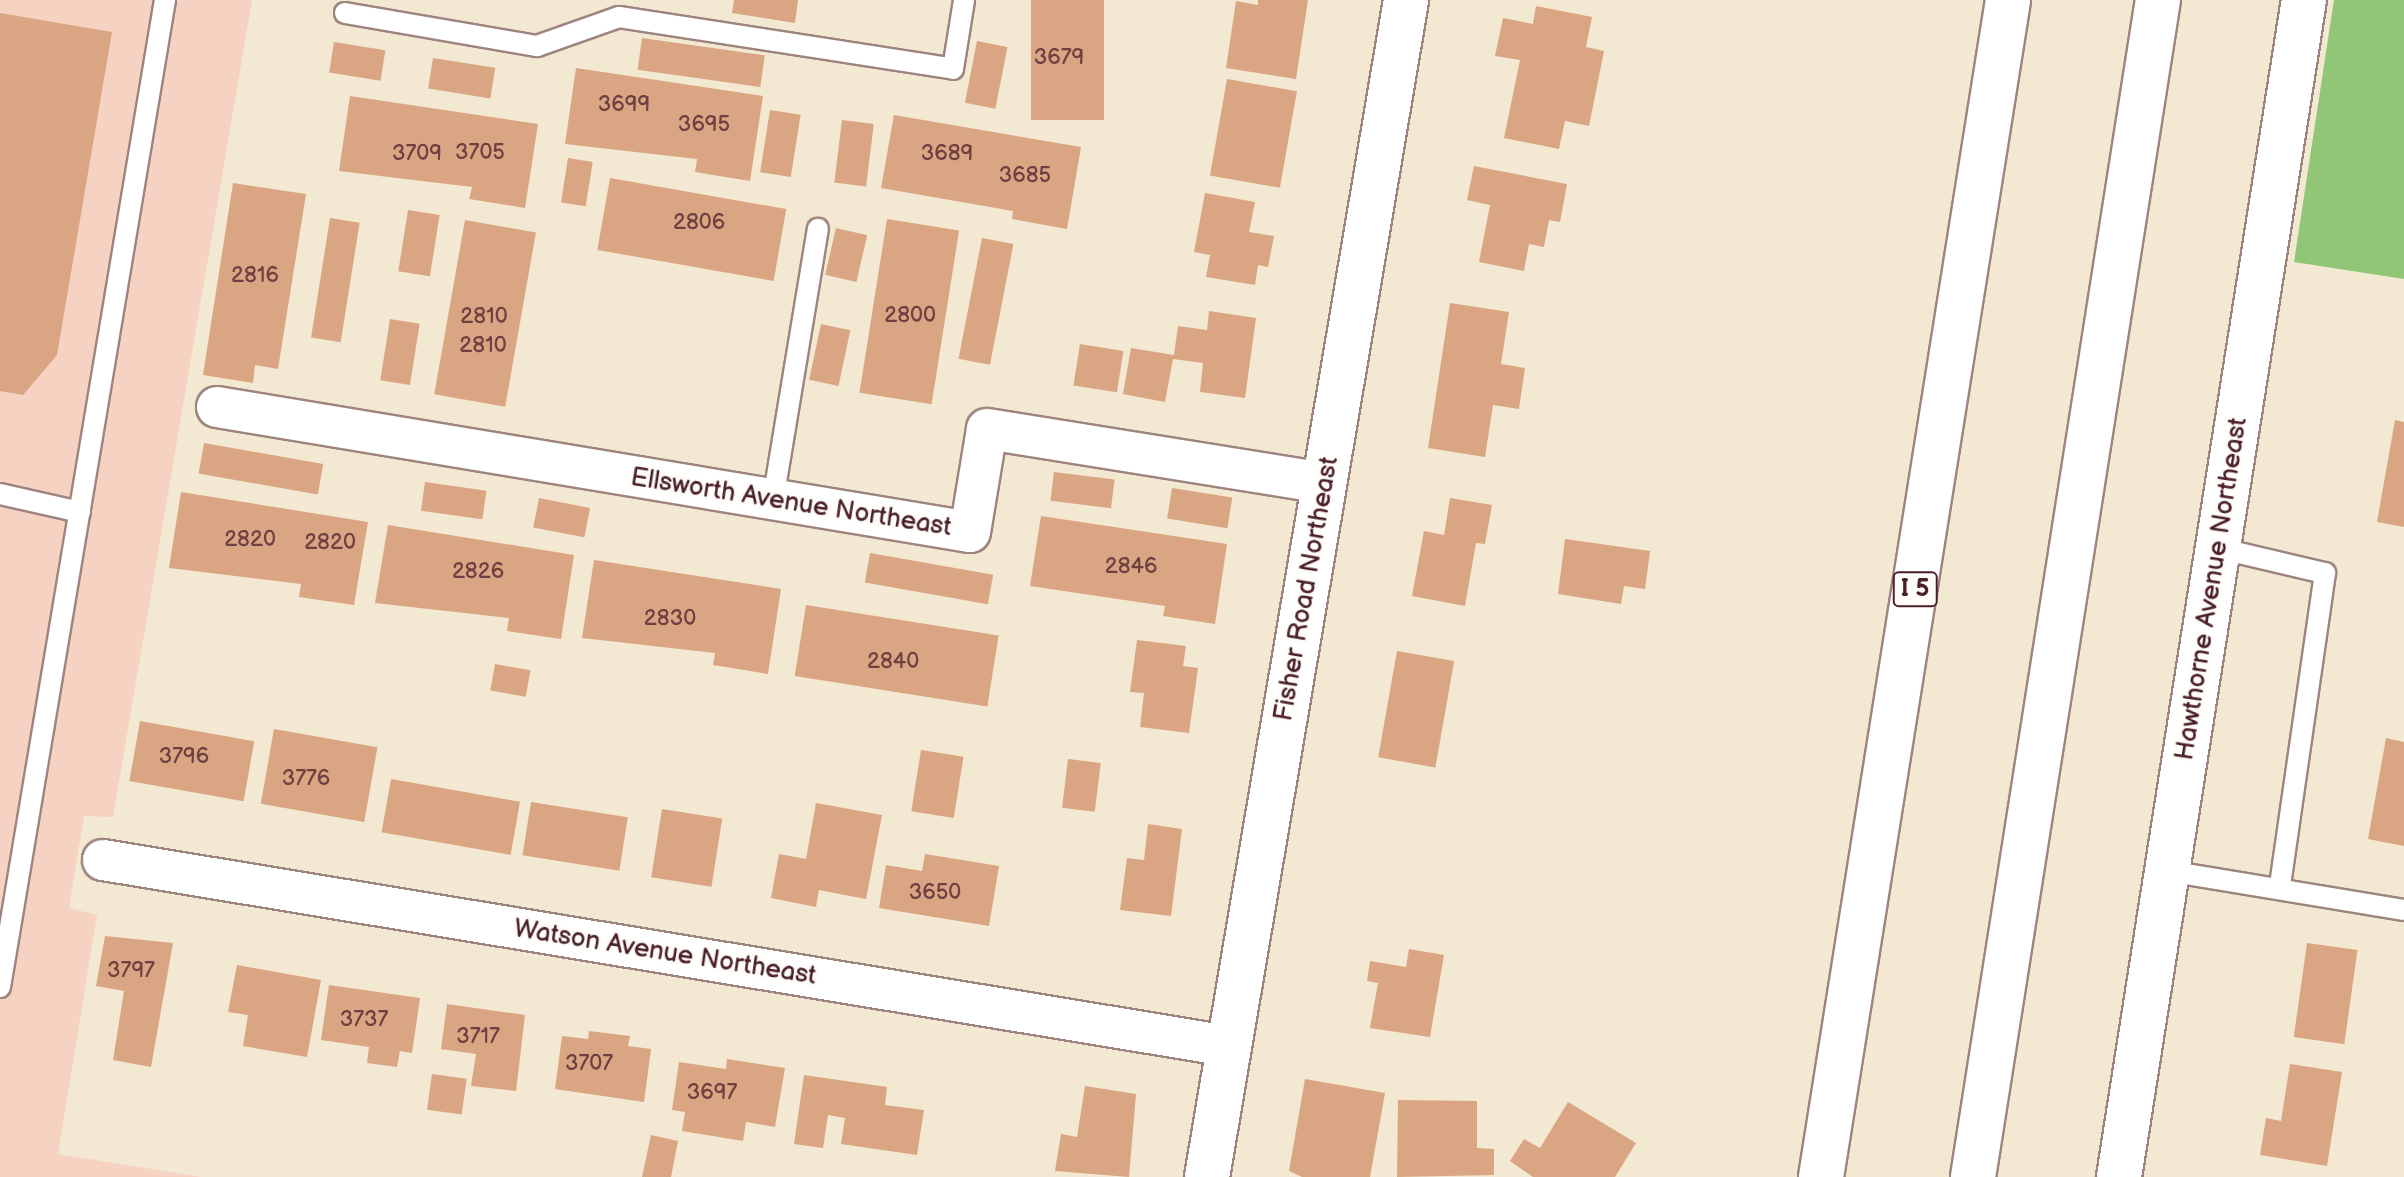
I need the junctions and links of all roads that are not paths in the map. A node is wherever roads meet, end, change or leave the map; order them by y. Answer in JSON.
{"nodes":[{"id":1,"x":165,"y":0,"type":"edge"},
{"id":2,"x":964,"y":0,"type":"edge"},
{"id":3,"x":1406,"y":0,"type":"edge"},
{"id":4,"x":2008,"y":0,"type":"edge"},
{"id":5,"x":2158,"y":0,"type":"edge"},
{"id":6,"x":2304,"y":0,"type":"edge"},
{"id":7,"x":345,"y":13,"type":"dead end"},
{"id":8,"x":818,"y":229,"type":"dead end"},
{"id":9,"x":217,"y":407,"type":"dead end"},
{"id":10,"x":1325,"y":483,"type":"junction"},
{"id":11,"x":0,"y":494,"type":"edge"},
{"id":12,"x":773,"y":500,"type":"junction"},
{"id":13,"x":80,"y":512,"type":"junction"},
{"id":14,"x":2218,"y":548,"type":"junction"},
{"id":15,"x":103,"y":860,"type":"dead end"},
{"id":16,"x":2168,"y":871,"type":"junction"},
{"id":17,"x":2280,"y":886,"type":"junction"},
{"id":18,"x":2404,"y":910,"type":"edge"},
{"id":19,"x":0,"y":987,"type":"edge"},
{"id":20,"x":1228,"y":1046,"type":"junction"},
{"id":21,"x":1207,"y":1177,"type":"edge"},
{"id":22,"x":1821,"y":1177,"type":"edge"},
{"id":23,"x":1973,"y":1177,"type":"edge"},
{"id":24,"x":2119,"y":1177,"type":"edge"}],
"edges":[{"from":1,"to":13,"type":"lane"},
{"from":2,"to":7,"type":"lane"},
{"from":3,"to":10,"type":"main road","name":"Fisher Road Northeast"},
{"from":4,"to":22,"type":"main road","number":"I 5"},
{"from":5,"to":23,"type":"main road"},
{"from":6,"to":14,"type":"main road","name":"Hawthorne Avenue Northeast"},
{"from":8,"to":12,"type":"lane"},
{"from":9,"to":12,"type":"street","name":"Ellsworth Avenue Northeast"},
{"from":10,"to":12,"type":"street","name":"Ellsworth Avenue Northeast"},
{"from":10,"to":20,"type":"main road","name":"Fisher Road Northeast"},
{"from":11,"to":13,"type":"lane"},
{"from":13,"to":19,"type":"lane"},
{"from":14,"to":16,"type":"main road","name":"Hawthorne Avenue Northeast"},
{"from":14,"to":17,"type":"lane"},
{"from":15,"to":20,"type":"street","name":"Watson Avenue Northeast"},
{"from":16,"to":17,"type":"lane"},
{"from":16,"to":24,"type":"main road","name":"Hawthorne Avenue Northeast"},
{"from":17,"to":18,"type":"lane"},
{"from":20,"to":21,"type":"main road","name":"Fisher Road Northeast"}]}
